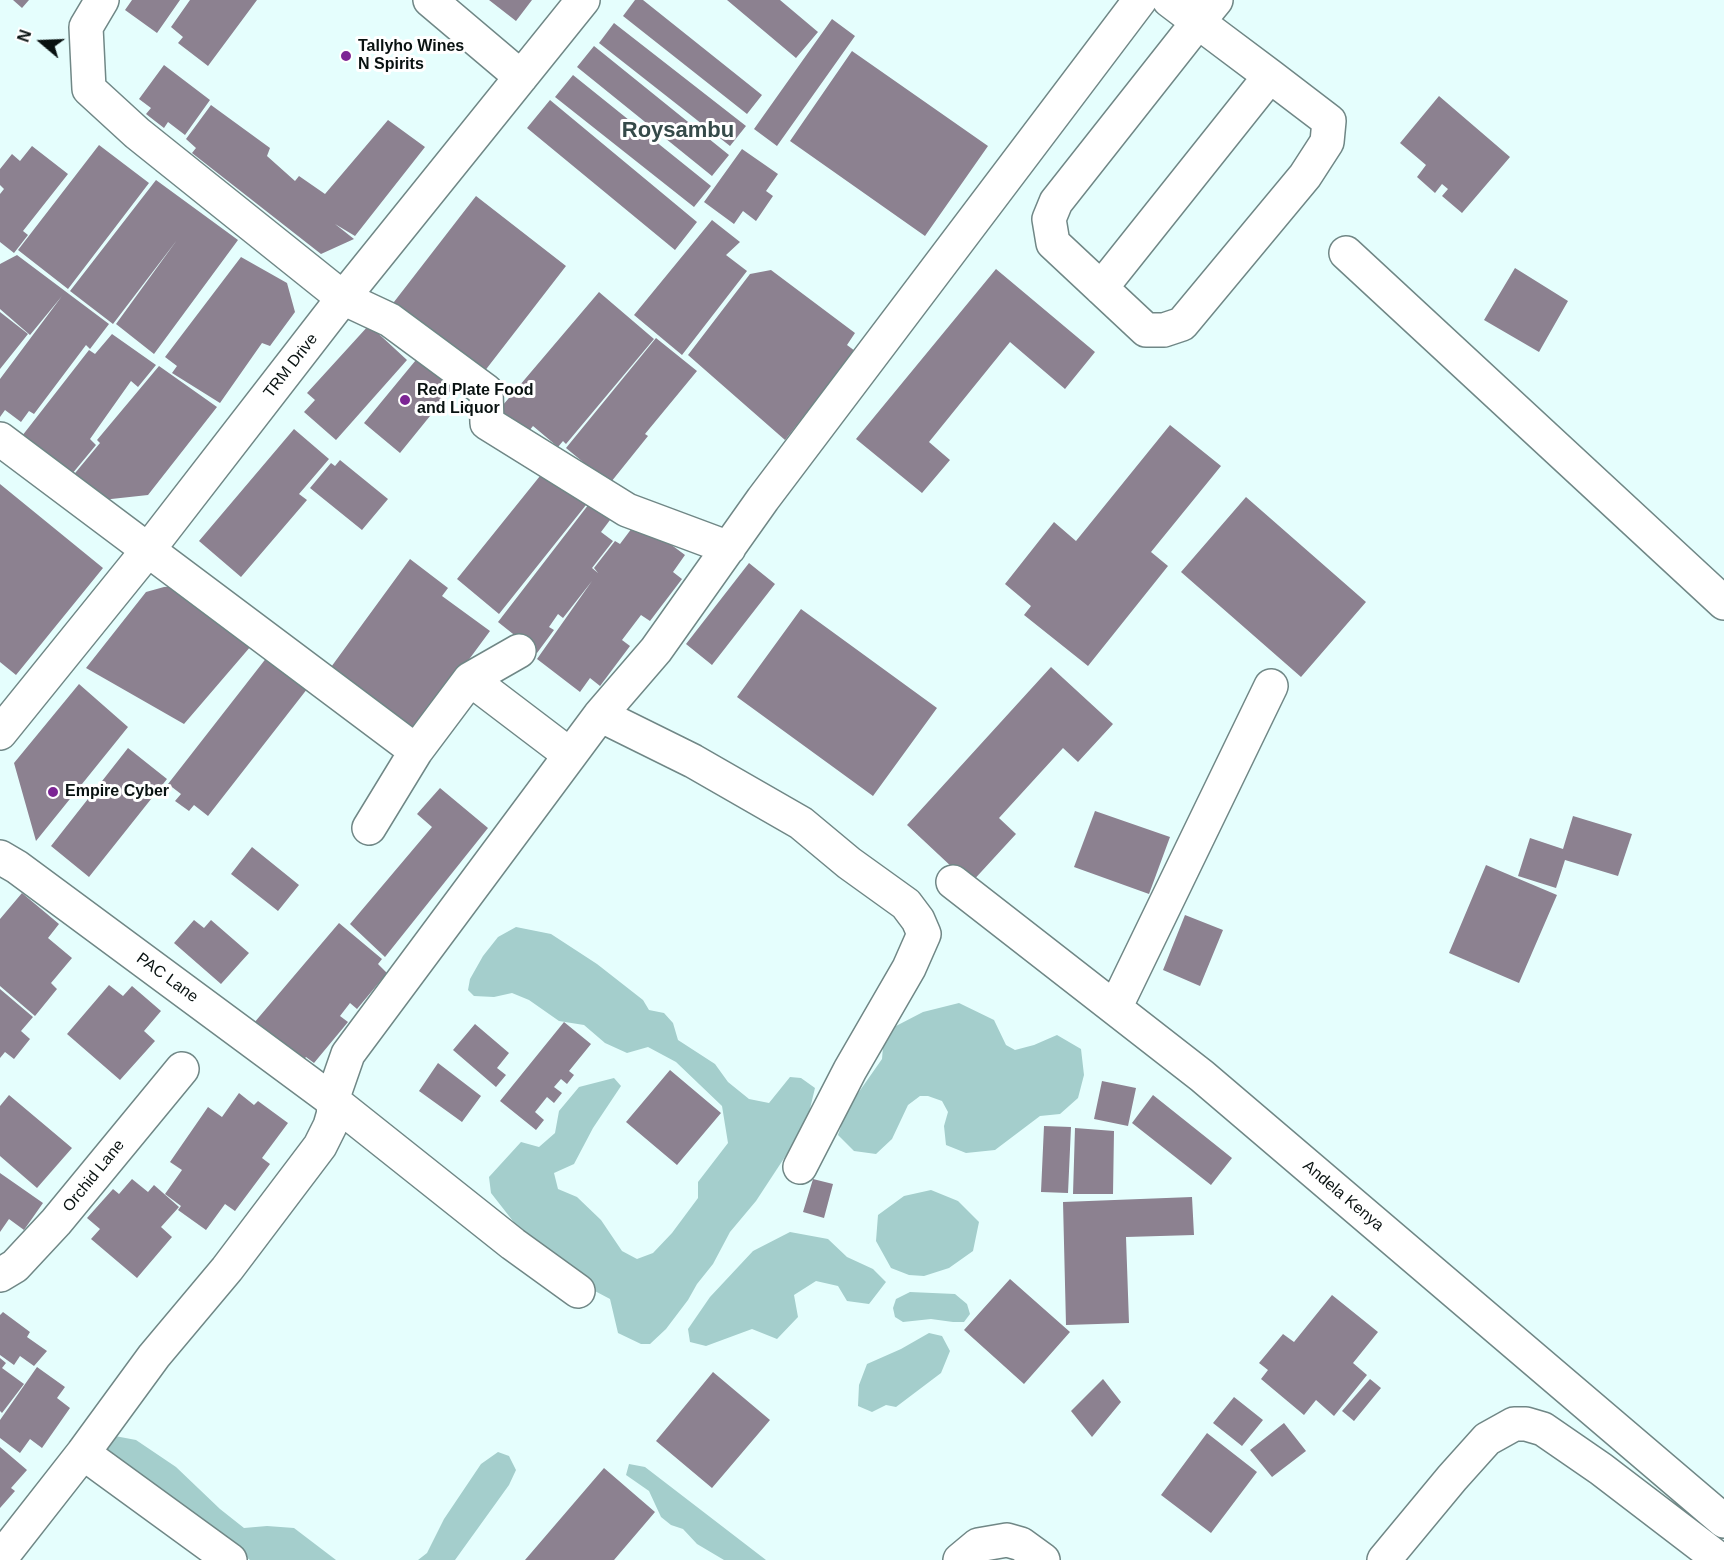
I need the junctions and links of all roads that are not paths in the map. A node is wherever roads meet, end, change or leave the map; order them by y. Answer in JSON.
{"nodes":[{"id":1,"x":102,"y":0,"type":"edge"},
{"id":2,"x":430,"y":0,"type":"edge"},
{"id":3,"x":583,"y":0,"type":"edge"},
{"id":4,"x":1140,"y":0,"type":"edge"},
{"id":5,"x":1169,"y":0,"type":"edge"},
{"id":6,"x":1207,"y":11,"type":"edge"},
{"id":7,"x":1270,"y":76,"type":"junction"},
{"id":8,"x":521,"y":77,"type":"junction"},
{"id":9,"x":1346,"y":253,"type":"dead end"},
{"id":10,"x":1101,"y":288,"type":"junction"},
{"id":11,"x":343,"y":298,"type":"junction"},
{"id":12,"x":0,"y":439,"type":"edge"},
{"id":13,"x":729,"y":548,"type":"junction"},
{"id":14,"x":148,"y":550,"type":"junction"},
{"id":15,"x":1724,"y":603,"type":"edge"},
{"id":16,"x":519,"y":651,"type":"dead end"},
{"id":17,"x":470,"y":679,"type":"junction"},
{"id":18,"x":1271,"y":686,"type":"dead end"},
{"id":19,"x":600,"y":715,"type":"junction"},
{"id":20,"x":0,"y":733,"type":"edge"},
{"id":21,"x":416,"y":751,"type":"junction"},
{"id":22,"x":570,"y":755,"type":"junction"},
{"id":23,"x":369,"y":828,"type":"dead end"},
{"id":24,"x":0,"y":857,"type":"edge"},
{"id":25,"x":953,"y":882,"type":"dead end"},
{"id":26,"x":1115,"y":1008,"type":"junction"},
{"id":27,"x":182,"y":1069,"type":"dead end"},
{"id":28,"x":332,"y":1100,"type":"junction"},
{"id":29,"x":800,"y":1167,"type":"dead end"},
{"id":30,"x":0,"y":1275,"type":"edge"},
{"id":31,"x":578,"y":1291,"type":"dead end"},
{"id":32,"x":83,"y":1453,"type":"junction"},
{"id":33,"x":1724,"y":1521,"type":"edge"},
{"id":34,"x":0,"y":1559,"type":"edge"},
{"id":35,"x":230,"y":1560,"type":"edge"},
{"id":36,"x":960,"y":1560,"type":"edge"},
{"id":37,"x":1043,"y":1560,"type":"edge"},
{"id":38,"x":1384,"y":1560,"type":"edge"},
{"id":39,"x":1720,"y":1560,"type":"edge"}],
"edges":[{"from":1,"to":11,"type":"street"},
{"from":2,"to":8,"type":"street"},
{"from":3,"to":8,"type":"street","name":"TRM Drive"},
{"from":4,"to":13,"type":"street"},
{"from":5,"to":6,"type":"street"},
{"from":6,"to":7,"type":"street"},
{"from":6,"to":10,"type":"street"},
{"from":7,"to":10,"type":"street"},
{"from":7,"to":10,"type":"street"},
{"from":8,"to":11,"type":"street","name":"TRM Drive"},
{"from":9,"to":15,"type":"street"},
{"from":11,"to":13,"type":"street"},
{"from":11,"to":14,"type":"street","name":"TRM Drive"},
{"from":12,"to":14,"type":"street"},
{"from":13,"to":19,"type":"street"},
{"from":14,"to":20,"type":"street","name":"TRM Drive"},
{"from":14,"to":21,"type":"street"},
{"from":16,"to":17,"type":"street"},
{"from":17,"to":21,"type":"street"},
{"from":17,"to":22,"type":"street"},
{"from":18,"to":26,"type":"street"},
{"from":19,"to":22,"type":"street"},
{"from":19,"to":29,"type":"street"},
{"from":21,"to":23,"type":"street"},
{"from":22,"to":28,"type":"street"},
{"from":24,"to":28,"type":"street","name":"PAC Lane"},
{"from":25,"to":26,"type":"street","name":"Andela Kenya"},
{"from":26,"to":33,"type":"street","name":"Andela Kenya"},
{"from":27,"to":30,"type":"street","name":"Orchid Lane"},
{"from":28,"to":31,"type":"street","name":"PAC Lane"},
{"from":28,"to":32,"type":"street"},
{"from":32,"to":34,"type":"street"},
{"from":32,"to":35,"type":"street"},
{"from":36,"to":37,"type":"street"},
{"from":38,"to":39,"type":"street"}]}
